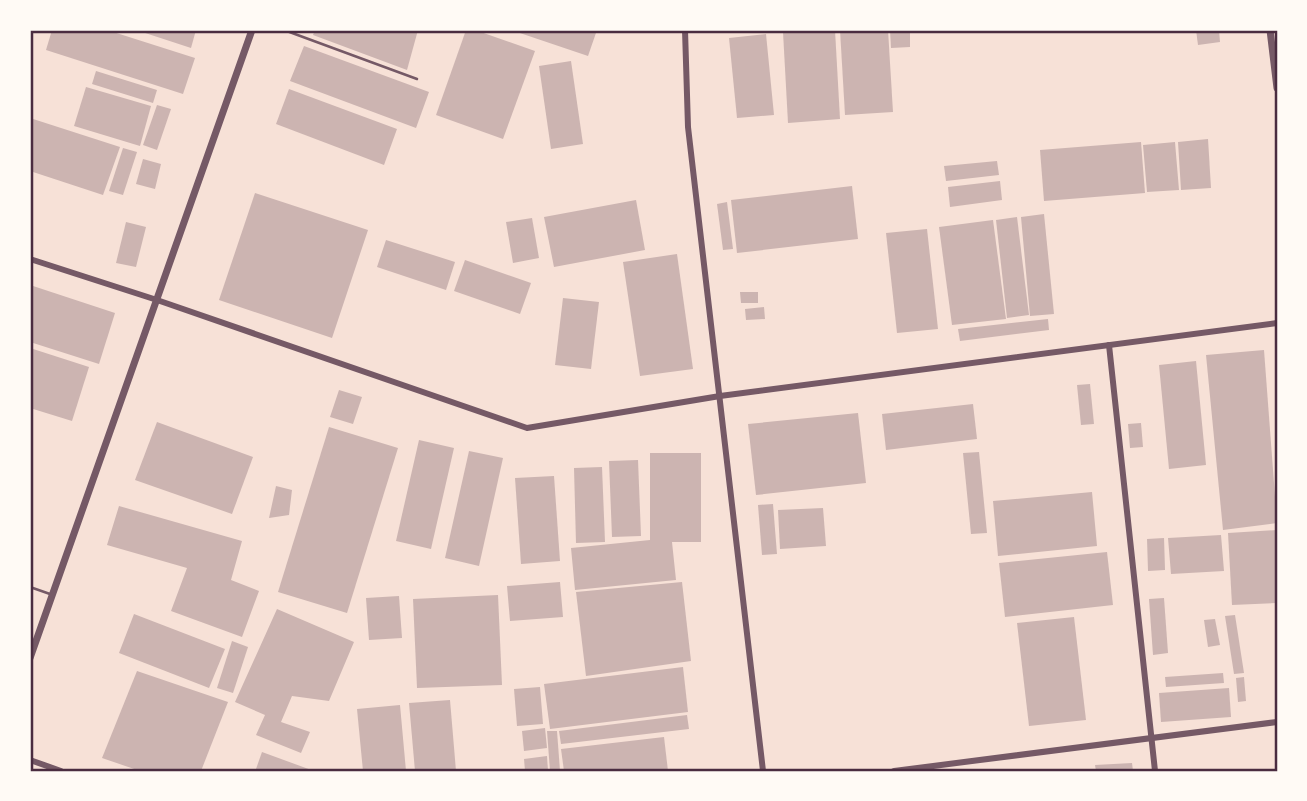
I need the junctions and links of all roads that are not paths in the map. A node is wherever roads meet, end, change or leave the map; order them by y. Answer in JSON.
{"nodes":[{"id":1,"x":251,"y":30,"type":"edge"},
{"id":2,"x":284,"y":30,"type":"edge"},
{"id":3,"x":685,"y":30,"type":"edge"},
{"id":4,"x":1270,"y":30,"type":"edge"},
{"id":5,"x":417,"y":79,"type":"dead end"},
{"id":6,"x":1277,"y":88,"type":"edge"},
{"id":7,"x":30,"y":259,"type":"edge"},
{"id":8,"x":157,"y":300,"type":"junction"},
{"id":9,"x":1277,"y":323,"type":"edge"},
{"id":10,"x":1110,"y":345,"type":"junction"},
{"id":11,"x":720,"y":396,"type":"junction"},
{"id":12,"x":30,"y":587,"type":"edge"},
{"id":13,"x":52,"y":594,"type":"junction"},
{"id":14,"x":30,"y":658,"type":"edge"},
{"id":15,"x":1277,"y":722,"type":"edge"},
{"id":16,"x":1152,"y":739,"type":"junction"},
{"id":17,"x":30,"y":760,"type":"edge"},
{"id":18,"x":61,"y":771,"type":"edge"},
{"id":19,"x":763,"y":771,"type":"edge"},
{"id":20,"x":894,"y":771,"type":"edge"},
{"id":21,"x":1155,"y":771,"type":"edge"}],
"edges":[{"from":1,"to":8,"type":"street"},
{"from":2,"to":5,"type":"lane"},
{"from":3,"to":11,"type":"street"},
{"from":4,"to":6,"type":"street"},
{"from":7,"to":8,"type":"street"},
{"from":8,"to":11,"type":"street"},
{"from":8,"to":13,"type":"street"},
{"from":9,"to":10,"type":"street"},
{"from":10,"to":11,"type":"street"},
{"from":10,"to":16,"type":"street"},
{"from":11,"to":19,"type":"street"},
{"from":12,"to":13,"type":"lane"},
{"from":13,"to":14,"type":"street"},
{"from":15,"to":16,"type":"street"},
{"from":16,"to":20,"type":"street"},
{"from":16,"to":21,"type":"street"},
{"from":17,"to":18,"type":"street"}]}
